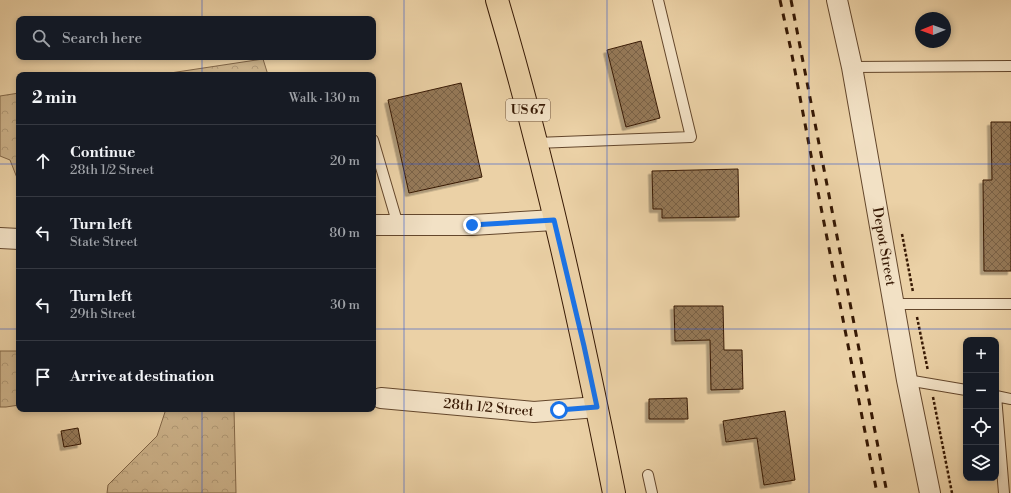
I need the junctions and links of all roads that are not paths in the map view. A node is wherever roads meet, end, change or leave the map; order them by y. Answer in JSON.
{"nodes":[{"id":1,"x":497,"y":0,"type":"edge"},
{"id":2,"x":658,"y":0,"type":"edge"},
{"id":3,"x":837,"y":0,"type":"edge"},
{"id":4,"x":1011,"y":66,"type":"edge"},
{"id":5,"x":852,"y":67,"type":"junction"},
{"id":6,"x":536,"y":143,"type":"junction"},
{"id":7,"x":376,"y":150,"type":"edge"},
{"id":8,"x":554,"y":220,"type":"junction"},
{"id":9,"x":398,"y":225,"type":"junction"},
{"id":10,"x":376,"y":226,"type":"edge"},
{"id":11,"x":0,"y":238,"type":"edge"},
{"id":12,"x":16,"y":239,"type":"edge"},
{"id":13,"x":894,"y":304,"type":"junction"},
{"id":14,"x":1011,"y":304,"type":"edge"},
{"id":15,"x":907,"y":380,"type":"junction"},
{"id":16,"x":963,"y":390,"type":"edge"},
{"id":17,"x":999,"y":397,"type":"edge"},
{"id":18,"x":381,"y":398,"type":"dead end"},
{"id":19,"x":1011,"y":399,"type":"edge"},
{"id":20,"x":597,"y":407,"type":"junction"},
{"id":21,"x":997,"y":409,"type":"edge"},
{"id":22,"x":648,"y":474,"type":"dead end"},
{"id":23,"x":614,"y":493,"type":"edge"},
{"id":24,"x":652,"y":493,"type":"edge"},
{"id":25,"x":930,"y":493,"type":"edge"},
{"id":26,"x":1004,"y":493,"type":"edge"}],
"edges":[{"from":1,"to":6,"type":"main road","number":"US 67"},
{"from":2,"to":6,"type":"lane"},
{"from":3,"to":5,"type":"street","name":"Depot Street"},
{"from":4,"to":5,"type":"lane"},
{"from":5,"to":13,"type":"street","name":"Depot Street"},
{"from":6,"to":8,"type":"main road","number":"US 67"},
{"from":7,"to":9,"type":"lane"},
{"from":8,"to":9,"type":"street"},
{"from":8,"to":20,"type":"main road","number":"US 67"},
{"from":9,"to":10,"type":"street"},
{"from":11,"to":12,"type":"street"},
{"from":13,"to":14,"type":"lane"},
{"from":13,"to":15,"type":"street","name":"Depot Street"},
{"from":15,"to":16,"type":"lane"},
{"from":15,"to":25,"type":"street","name":"Depot Street"},
{"from":17,"to":19,"type":"lane"},
{"from":18,"to":20,"type":"street","name":"28th 1/2 Street"},
{"from":20,"to":23,"type":"main road","number":"US 67"},
{"from":21,"to":26,"type":"lane"},
{"from":22,"to":24,"type":"lane"}]}
